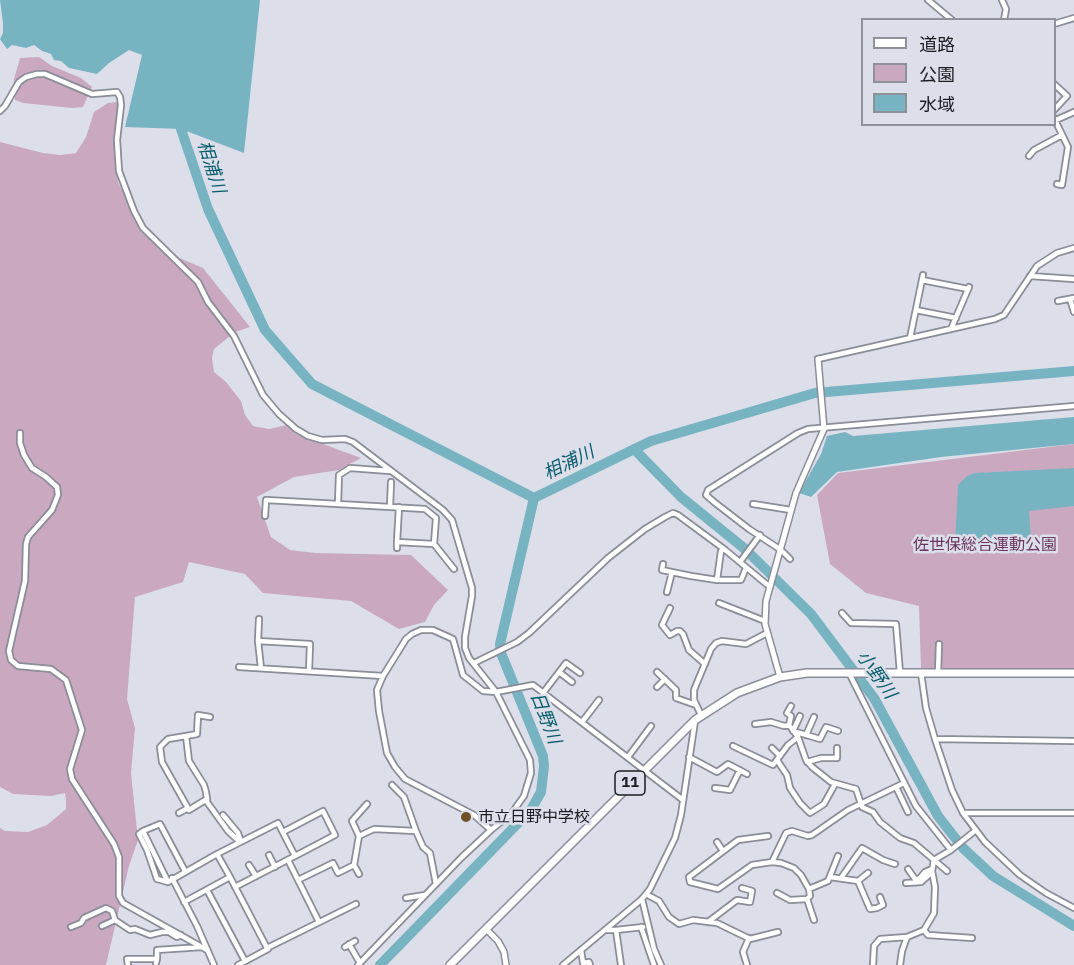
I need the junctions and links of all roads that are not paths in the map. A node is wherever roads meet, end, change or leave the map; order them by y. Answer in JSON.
{"nodes":[{"id":1,"x":928,"y":0,"type":"edge"},
{"id":2,"x":1002,"y":0,"type":"edge"},
{"id":3,"x":950,"y":18,"type":"edge"},
{"id":4,"x":1004,"y":18,"type":"edge"},
{"id":5,"x":1074,"y":18,"type":"edge"},
{"id":6,"x":1056,"y":23,"type":"edge"},
{"id":7,"x":1056,"y":86,"type":"edge"},
{"id":8,"x":1074,"y":95,"type":"edge"},
{"id":9,"x":1067,"y":96,"type":"junction"},
{"id":10,"x":1056,"y":108,"type":"edge"},
{"id":11,"x":0,"y":111,"type":"edge"},
{"id":12,"x":1074,"y":112,"type":"edge"},
{"id":13,"x":1056,"y":119,"type":"edge"},
{"id":14,"x":1056,"y":121,"type":"edge"},
{"id":15,"x":1062,"y":135,"type":"junction"},
{"id":16,"x":1029,"y":156,"type":"dead end"},
{"id":17,"x":1057,"y":184,"type":"dead end"},
{"id":18,"x":1074,"y":248,"type":"edge"},
{"id":19,"x":1030,"y":276,"type":"junction"},
{"id":20,"x":1074,"y":279,"type":"edge"},
{"id":21,"x":1072,"y":299,"type":"edge"},
{"id":22,"x":1058,"y":301,"type":"dead end"},
{"id":23,"x":916,"y":310,"type":"junction"},
{"id":24,"x":1073,"y":312,"type":"edge"},
{"id":25,"x":956,"y":318,"type":"junction"},
{"id":26,"x":951,"y":329,"type":"junction"},
{"id":27,"x":910,"y":338,"type":"junction"},
{"id":28,"x":818,"y":361,"type":"joint"},
{"id":29,"x":1074,"y":406,"type":"edge"},
{"id":30,"x":824,"y":427,"type":"junction"},
{"id":31,"x":20,"y":433,"type":"dead end"},
{"id":32,"x":390,"y":471,"type":"junction"},
{"id":33,"x":391,"y":482,"type":"dead end"},
{"id":34,"x":338,"y":504,"type":"junction"},
{"id":35,"x":753,"y":504,"type":"dead end"},
{"id":36,"x":390,"y":507,"type":"junction"},
{"id":37,"x":399,"y":507,"type":"junction"},
{"id":38,"x":791,"y":510,"type":"junction"},
{"id":39,"x":266,"y":516,"type":"dead end"},
{"id":40,"x":760,"y":535,"type":"junction"},
{"id":41,"x":434,"y":544,"type":"junction"},
{"id":42,"x":724,"y":549,"type":"junction"},
{"id":43,"x":780,"y":551,"type":"junction"},
{"id":44,"x":790,"y":559,"type":"dead end"},
{"id":45,"x":740,"y":562,"type":"junction"},
{"id":46,"x":663,"y":564,"type":"dead end"},
{"id":47,"x":747,"y":568,"type":"junction"},
{"id":48,"x":454,"y":569,"type":"dead end"},
{"id":49,"x":672,"y":572,"type":"junction"},
{"id":50,"x":717,"y":580,"type":"junction"},
{"id":51,"x":771,"y":586,"type":"junction"},
{"id":52,"x":667,"y":592,"type":"dead end"},
{"id":53,"x":719,"y":603,"type":"dead end"},
{"id":54,"x":670,"y":608,"type":"dead end"},
{"id":55,"x":842,"y":613,"type":"dead end"},
{"id":56,"x":259,"y":619,"type":"dead end"},
{"id":57,"x":765,"y":621,"type":"junction"},
{"id":58,"x":766,"y":633,"type":"junction"},
{"id":59,"x":258,"y":641,"type":"junction"},
{"id":60,"x":939,"y":644,"type":"dead end"},
{"id":61,"x":474,"y":663,"type":"junction"},
{"id":62,"x":705,"y":664,"type":"junction"},
{"id":63,"x":239,"y":667,"type":"dead end"},
{"id":64,"x":261,"y":668,"type":"junction"},
{"id":65,"x":938,"y":670,"type":"junction"},
{"id":66,"x":309,"y":671,"type":"junction"},
{"id":67,"x":559,"y":672,"type":"junction"},
{"id":68,"x":657,"y":672,"type":"dead end"},
{"id":69,"x":849,"y":672,"type":"junction"},
{"id":70,"x":580,"y":673,"type":"dead end"},
{"id":71,"x":900,"y":673,"type":"junction"},
{"id":72,"x":921,"y":673,"type":"junction"},
{"id":73,"x":1074,"y":673,"type":"edge"},
{"id":74,"x":383,"y":676,"type":"junction"},
{"id":75,"x":780,"y":676,"type":"junction"},
{"id":76,"x":665,"y":679,"type":"junction"},
{"id":77,"x":572,"y":682,"type":"dead end"},
{"id":78,"x":657,"y":687,"type":"dead end"},
{"id":79,"x":498,"y":691,"type":"junction"},
{"id":80,"x":543,"y":693,"type":"junction"},
{"id":81,"x":676,"y":694,"type":"junction"},
{"id":82,"x":599,"y":700,"type":"dead end"},
{"id":83,"x":671,"y":701,"type":"dead end"},
{"id":84,"x":696,"y":705,"type":"junction"},
{"id":85,"x":790,"y":706,"type":"dead end"},
{"id":86,"x":800,"y":716,"type":"dead end"},
{"id":87,"x":210,"y":717,"type":"dead end"},
{"id":88,"x":814,"y":717,"type":"dead end"},
{"id":89,"x":698,"y":718,"type":"junction"},
{"id":90,"x":582,"y":722,"type":"junction"},
{"id":91,"x":755,"y":724,"type":"dead end"},
{"id":92,"x":651,"y":726,"type":"dead end"},
{"id":93,"x":791,"y":728,"type":"junction"},
{"id":94,"x":838,"y":731,"type":"dead end"},
{"id":95,"x":784,"y":732,"type":"dead end"},
{"id":96,"x":806,"y":735,"type":"junction"},
{"id":97,"x":186,"y":736,"type":"junction"},
{"id":98,"x":798,"y":737,"type":"junction"},
{"id":99,"x":935,"y":739,"type":"junction"},
{"id":100,"x":1074,"y":741,"type":"edge"},
{"id":101,"x":733,"y":746,"type":"dead end"},
{"id":102,"x":772,"y":748,"type":"dead end"},
{"id":103,"x":837,"y":748,"type":"dead end"},
{"id":104,"x":628,"y":757,"type":"junction"},
{"id":105,"x":689,"y":757,"type":"junction"},
{"id":106,"x":779,"y":758,"type":"junction"},
{"id":107,"x":807,"y":762,"type":"junction"},
{"id":108,"x":644,"y":770,"type":"junction"},
{"id":109,"x":740,"y":770,"type":"junction"},
{"id":110,"x":747,"y":774,"type":"dead end"},
{"id":111,"x":904,"y":783,"type":"junction"},
{"id":112,"x":835,"y":784,"type":"junction"},
{"id":113,"x":392,"y":785,"type":"dead end"},
{"id":114,"x":896,"y":787,"type":"junction"},
{"id":115,"x":715,"y":788,"type":"dead end"},
{"id":116,"x":207,"y":799,"type":"junction"},
{"id":117,"x":683,"y":800,"type":"junction"},
{"id":118,"x":861,"y":803,"type":"junction"},
{"id":119,"x":367,"y":804,"type":"dead end"},
{"id":120,"x":188,"y":808,"type":"junction"},
{"id":121,"x":908,"y":812,"type":"dead end"},
{"id":122,"x":179,"y":813,"type":"dead end"},
{"id":123,"x":963,"y":813,"type":"junction"},
{"id":124,"x":1074,"y":813,"type":"edge"},
{"id":125,"x":223,"y":815,"type":"dead end"},
{"id":126,"x":491,"y":830,"type":"junction"},
{"id":127,"x":142,"y":831,"type":"junction"},
{"id":128,"x":416,"y":831,"type":"junction"},
{"id":129,"x":974,"y":831,"type":"junction"},
{"id":130,"x":283,"y":832,"type":"junction"},
{"id":131,"x":765,"y":835,"type":"dead end"},
{"id":132,"x":359,"y":836,"type":"junction"},
{"id":133,"x":240,"y":842,"type":"junction"},
{"id":134,"x":717,"y":842,"type":"dead end"},
{"id":135,"x":952,"y":850,"type":"junction"},
{"id":136,"x":723,"y":851,"type":"junction"},
{"id":137,"x":217,"y":854,"type":"junction"},
{"id":138,"x":269,"y":855,"type":"dead end"},
{"id":139,"x":296,"y":856,"type":"junction"},
{"id":140,"x":838,"y":856,"type":"dead end"},
{"id":141,"x":288,"y":860,"type":"junction"},
{"id":142,"x":934,"y":860,"type":"junction"},
{"id":143,"x":772,"y":862,"type":"junction"},
{"id":144,"x":895,"y":864,"type":"dead end"},
{"id":145,"x":249,"y":865,"type":"dead end"},
{"id":146,"x":354,"y":865,"type":"junction"},
{"id":147,"x":275,"y":867,"type":"junction"},
{"id":148,"x":908,"y":869,"type":"dead end"},
{"id":149,"x":185,"y":871,"type":"junction"},
{"id":150,"x":932,"y":871,"type":"junction"},
{"id":151,"x":947,"y":871,"type":"dead end"},
{"id":152,"x":868,"y":873,"type":"dead end"},
{"id":153,"x":359,"y":874,"type":"dead end"},
{"id":154,"x":256,"y":876,"type":"junction"},
{"id":155,"x":230,"y":877,"type":"junction"},
{"id":156,"x":830,"y":877,"type":"junction"},
{"id":157,"x":841,"y":878,"type":"junction"},
{"id":158,"x":170,"y":880,"type":"junction"},
{"id":159,"x":298,"y":880,"type":"junction"},
{"id":160,"x":858,"y":881,"type":"junction"},
{"id":161,"x":906,"y":883,"type":"dead end"},
{"id":162,"x":436,"y":884,"type":"junction"},
{"id":163,"x":235,"y":887,"type":"junction"},
{"id":164,"x":742,"y":888,"type":"dead end"},
{"id":165,"x":809,"y":889,"type":"junction"},
{"id":166,"x":207,"y":890,"type":"junction"},
{"id":167,"x":777,"y":893,"type":"dead end"},
{"id":168,"x":646,"y":894,"type":"junction"},
{"id":169,"x":425,"y":895,"type":"junction"},
{"id":170,"x":880,"y":897,"type":"dead end"},
{"id":171,"x":406,"y":898,"type":"dead end"},
{"id":172,"x":642,"y":899,"type":"junction"},
{"id":173,"x":807,"y":899,"type":"junction"},
{"id":174,"x":184,"y":902,"type":"junction"},
{"id":175,"x":356,"y":904,"type":"dead end"},
{"id":176,"x":1074,"y":908,"type":"edge"},
{"id":177,"x":112,"y":911,"type":"junction"},
{"id":178,"x":120,"y":913,"type":"dead end"},
{"id":179,"x":115,"y":920,"type":"junction"},
{"id":180,"x":814,"y":920,"type":"dead end"},
{"id":181,"x":319,"y":922,"type":"junction"},
{"id":182,"x":708,"y":922,"type":"junction"},
{"id":183,"x":648,"y":925,"type":"junction"},
{"id":184,"x":102,"y":926,"type":"dead end"},
{"id":185,"x":71,"y":927,"type":"dead end"},
{"id":186,"x":641,"y":927,"type":"junction"},
{"id":187,"x":486,"y":929,"type":"junction"},
{"id":188,"x":605,"y":930,"type":"junction"},
{"id":189,"x":616,"y":930,"type":"junction"},
{"id":190,"x":924,"y":930,"type":"junction"},
{"id":191,"x":778,"y":932,"type":"dead end"},
{"id":192,"x":182,"y":935,"type":"junction"},
{"id":193,"x":907,"y":937,"type":"junction"},
{"id":194,"x":748,"y":938,"type":"junction"},
{"id":195,"x":972,"y":938,"type":"dead end"},
{"id":196,"x":355,"y":941,"type":"dead end"},
{"id":197,"x":267,"y":948,"type":"junction"},
{"id":198,"x":205,"y":949,"type":"junction"},
{"id":199,"x":581,"y":950,"type":"junction"},
{"id":200,"x":244,"y":962,"type":"junction"},
{"id":201,"x":359,"y":964,"type":"edge"},
{"id":202,"x":128,"y":965,"type":"edge"},
{"id":203,"x":214,"y":965,"type":"edge"},
{"id":204,"x":238,"y":965,"type":"edge"},
{"id":205,"x":450,"y":965,"type":"edge"},
{"id":206,"x":506,"y":965,"type":"edge"},
{"id":207,"x":563,"y":965,"type":"edge"},
{"id":208,"x":590,"y":965,"type":"edge"},
{"id":209,"x":621,"y":965,"type":"edge"},
{"id":210,"x":654,"y":965,"type":"edge"},
{"id":211,"x":661,"y":965,"type":"edge"},
{"id":212,"x":747,"y":965,"type":"edge"},
{"id":213,"x":873,"y":965,"type":"edge"},
{"id":214,"x":900,"y":965,"type":"edge"}],
"edges":[{"from":1,"to":3,"type":"street"},
{"from":2,"to":4,"type":"street"},
{"from":5,"to":6,"type":"street"},
{"from":7,"to":9,"type":"street"},
{"from":8,"to":9,"type":"street"},
{"from":9,"to":10,"type":"street"},
{"from":11,"to":32,"type":"street"},
{"from":12,"to":13,"type":"street"},
{"from":14,"to":15,"type":"street"},
{"from":15,"to":16,"type":"street"},
{"from":15,"to":17,"type":"street"},
{"from":18,"to":19,"type":"street"},
{"from":19,"to":20,"type":"street"},
{"from":19,"to":26,"type":"street"},
{"from":21,"to":22,"type":"street"},
{"from":21,"to":24,"type":"street"},
{"from":23,"to":25,"type":"street"},
{"from":23,"to":25,"type":"street"},
{"from":23,"to":27,"type":"street"},
{"from":25,"to":26,"type":"street"},
{"from":26,"to":27,"type":"street"},
{"from":27,"to":28,"type":"street"},
{"from":28,"to":30,"type":"street"},
{"from":29,"to":30,"type":"street"},
{"from":30,"to":38,"type":"street"},
{"from":30,"to":40,"type":"street"},
{"from":31,"to":192,"type":"street"},
{"from":32,"to":34,"type":"street"},
{"from":32,"to":61,"type":"street"},
{"from":33,"to":36,"type":"street"},
{"from":34,"to":36,"type":"street"},
{"from":34,"to":39,"type":"street"},
{"from":35,"to":38,"type":"street"},
{"from":36,"to":37,"type":"street"},
{"from":37,"to":41,"type":"street"},
{"from":37,"to":41,"type":"street"},
{"from":38,"to":43,"type":"street"},
{"from":40,"to":43,"type":"street"},
{"from":40,"to":45,"type":"street"},
{"from":41,"to":48,"type":"street"},
{"from":42,"to":45,"type":"street"},
{"from":42,"to":50,"type":"street"},
{"from":42,"to":61,"type":"street"},
{"from":43,"to":44,"type":"street"},
{"from":43,"to":51,"type":"street"},
{"from":45,"to":47,"type":"street"},
{"from":46,"to":49,"type":"street"},
{"from":47,"to":50,"type":"street"},
{"from":47,"to":51,"type":"street"},
{"from":49,"to":50,"type":"street"},
{"from":49,"to":52,"type":"street"},
{"from":51,"to":57,"type":"street"},
{"from":53,"to":57,"type":"street"},
{"from":54,"to":62,"type":"street"},
{"from":55,"to":71,"type":"street"},
{"from":56,"to":59,"type":"street"},
{"from":57,"to":58,"type":"street"},
{"from":58,"to":62,"type":"street"},
{"from":58,"to":75,"type":"street"},
{"from":59,"to":64,"type":"street"},
{"from":59,"to":66,"type":"street"},
{"from":60,"to":65,"type":"street"},
{"from":61,"to":79,"type":"street"},
{"from":62,"to":84,"type":"street"},
{"from":63,"to":64,"type":"street"},
{"from":64,"to":66,"type":"street"},
{"from":65,"to":72,"type":"main road","number":"11"},
{"from":65,"to":73,"type":"main road","number":"11"},
{"from":66,"to":74,"type":"street"},
{"from":67,"to":70,"type":"street"},
{"from":67,"to":77,"type":"street"},
{"from":67,"to":80,"type":"street"},
{"from":68,"to":76,"type":"street"},
{"from":69,"to":71,"type":"main road","number":"11"},
{"from":69,"to":75,"type":"main road","number":"11"},
{"from":69,"to":111,"type":"street"},
{"from":71,"to":72,"type":"main road","number":"11"},
{"from":72,"to":99,"type":"street"},
{"from":74,"to":79,"type":"street"},
{"from":74,"to":126,"type":"street"},
{"from":75,"to":89,"type":"main road","number":"11"},
{"from":76,"to":78,"type":"street"},
{"from":76,"to":81,"type":"street"},
{"from":79,"to":80,"type":"street"},
{"from":79,"to":126,"type":"street"},
{"from":80,"to":90,"type":"street"},
{"from":81,"to":83,"type":"street"},
{"from":81,"to":84,"type":"street"},
{"from":82,"to":90,"type":"street"},
{"from":84,"to":89,"type":"street"},
{"from":85,"to":93,"type":"street"},
{"from":86,"to":93,"type":"street"},
{"from":87,"to":97,"type":"street"},
{"from":88,"to":96,"type":"street"},
{"from":89,"to":105,"type":"street"},
{"from":89,"to":108,"type":"main road","number":"11"},
{"from":90,"to":104,"type":"street"},
{"from":91,"to":93,"type":"street"},
{"from":92,"to":104,"type":"street"},
{"from":93,"to":95,"type":"street"},
{"from":93,"to":96,"type":"street"},
{"from":93,"to":98,"type":"street"},
{"from":94,"to":96,"type":"street"},
{"from":97,"to":116,"type":"street"},
{"from":97,"to":120,"type":"street"},
{"from":98,"to":106,"type":"street"},
{"from":98,"to":107,"type":"street"},
{"from":99,"to":100,"type":"street"},
{"from":99,"to":123,"type":"street"},
{"from":101,"to":106,"type":"street"},
{"from":102,"to":106,"type":"street"},
{"from":103,"to":107,"type":"street"},
{"from":104,"to":108,"type":"street"},
{"from":105,"to":109,"type":"street"},
{"from":105,"to":117,"type":"street"},
{"from":106,"to":112,"type":"street"},
{"from":107,"to":112,"type":"street"},
{"from":108,"to":117,"type":"street"},
{"from":108,"to":187,"type":"main road","number":"11"},
{"from":109,"to":110,"type":"street"},
{"from":109,"to":115,"type":"street"},
{"from":111,"to":114,"type":"street"},
{"from":111,"to":135,"type":"street"},
{"from":112,"to":118,"type":"street"},
{"from":113,"to":128,"type":"street"},
{"from":114,"to":118,"type":"street"},
{"from":114,"to":121,"type":"street"},
{"from":116,"to":120,"type":"street"},
{"from":116,"to":133,"type":"street"},
{"from":117,"to":168,"type":"street"},
{"from":118,"to":142,"type":"street"},
{"from":118,"to":143,"type":"street"},
{"from":119,"to":132,"type":"street"},
{"from":120,"to":122,"type":"street"},
{"from":123,"to":124,"type":"street"},
{"from":123,"to":129,"type":"street"},
{"from":125,"to":133,"type":"street"},
{"from":126,"to":162,"type":"street"},
{"from":127,"to":149,"type":"street"},
{"from":127,"to":158,"type":"street"},
{"from":127,"to":158,"type":"street"},
{"from":128,"to":132,"type":"street"},
{"from":128,"to":162,"type":"street"},
{"from":129,"to":135,"type":"street"},
{"from":129,"to":176,"type":"street"},
{"from":130,"to":133,"type":"street"},
{"from":130,"to":139,"type":"street"},
{"from":130,"to":139,"type":"street"},
{"from":131,"to":136,"type":"street"},
{"from":132,"to":146,"type":"street"},
{"from":133,"to":137,"type":"street"},
{"from":134,"to":136,"type":"street"},
{"from":135,"to":142,"type":"street"},
{"from":136,"to":143,"type":"street"},
{"from":137,"to":149,"type":"street"},
{"from":137,"to":155,"type":"street"},
{"from":138,"to":147,"type":"street"},
{"from":139,"to":141,"type":"street"},
{"from":140,"to":156,"type":"street"},
{"from":141,"to":147,"type":"street"},
{"from":141,"to":159,"type":"street"},
{"from":142,"to":150,"type":"street"},
{"from":142,"to":151,"type":"street"},
{"from":143,"to":165,"type":"street"},
{"from":144,"to":157,"type":"street"},
{"from":145,"to":154,"type":"street"},
{"from":146,"to":153,"type":"street"},
{"from":146,"to":159,"type":"street"},
{"from":147,"to":154,"type":"street"},
{"from":148,"to":150,"type":"street"},
{"from":149,"to":158,"type":"street"},
{"from":150,"to":161,"type":"street"},
{"from":150,"to":190,"type":"street"},
{"from":152,"to":160,"type":"street"},
{"from":154,"to":163,"type":"street"},
{"from":155,"to":163,"type":"street"},
{"from":155,"to":166,"type":"street"},
{"from":156,"to":157,"type":"street"},
{"from":156,"to":165,"type":"street"},
{"from":157,"to":160,"type":"street"},
{"from":158,"to":174,"type":"street"},
{"from":159,"to":181,"type":"street"},
{"from":160,"to":170,"type":"street"},
{"from":162,"to":169,"type":"street"},
{"from":163,"to":197,"type":"street"},
{"from":164,"to":182,"type":"street"},
{"from":165,"to":173,"type":"street"},
{"from":166,"to":174,"type":"street"},
{"from":166,"to":200,"type":"street"},
{"from":167,"to":173,"type":"street"},
{"from":168,"to":172,"type":"street"},
{"from":168,"to":182,"type":"street"},
{"from":169,"to":171,"type":"street"},
{"from":169,"to":201,"type":"street"},
{"from":172,"to":183,"type":"street"},
{"from":172,"to":188,"type":"street"},
{"from":173,"to":180,"type":"street"},
{"from":174,"to":198,"type":"street"},
{"from":175,"to":181,"type":"street"},
{"from":177,"to":178,"type":"street"},
{"from":177,"to":179,"type":"street"},
{"from":177,"to":185,"type":"street"},
{"from":179,"to":184,"type":"street"},
{"from":179,"to":192,"type":"street"},
{"from":181,"to":197,"type":"street"},
{"from":182,"to":194,"type":"street"},
{"from":183,"to":186,"type":"street"},
{"from":183,"to":211,"type":"street"},
{"from":186,"to":189,"type":"street"},
{"from":186,"to":210,"type":"street"},
{"from":187,"to":205,"type":"main road","number":"11"},
{"from":187,"to":206,"type":"street"},
{"from":188,"to":189,"type":"street"},
{"from":188,"to":199,"type":"street"},
{"from":189,"to":209,"type":"street"},
{"from":190,"to":193,"type":"street"},
{"from":190,"to":195,"type":"street"},
{"from":191,"to":194,"type":"street"},
{"from":192,"to":198,"type":"street"},
{"from":193,"to":213,"type":"street"},
{"from":193,"to":214,"type":"street"},
{"from":194,"to":212,"type":"street"},
{"from":196,"to":201,"type":"street"},
{"from":197,"to":200,"type":"street"},
{"from":198,"to":202,"type":"street"},
{"from":198,"to":203,"type":"street"},
{"from":199,"to":207,"type":"street"},
{"from":199,"to":208,"type":"street"},
{"from":200,"to":204,"type":"street"}]}
